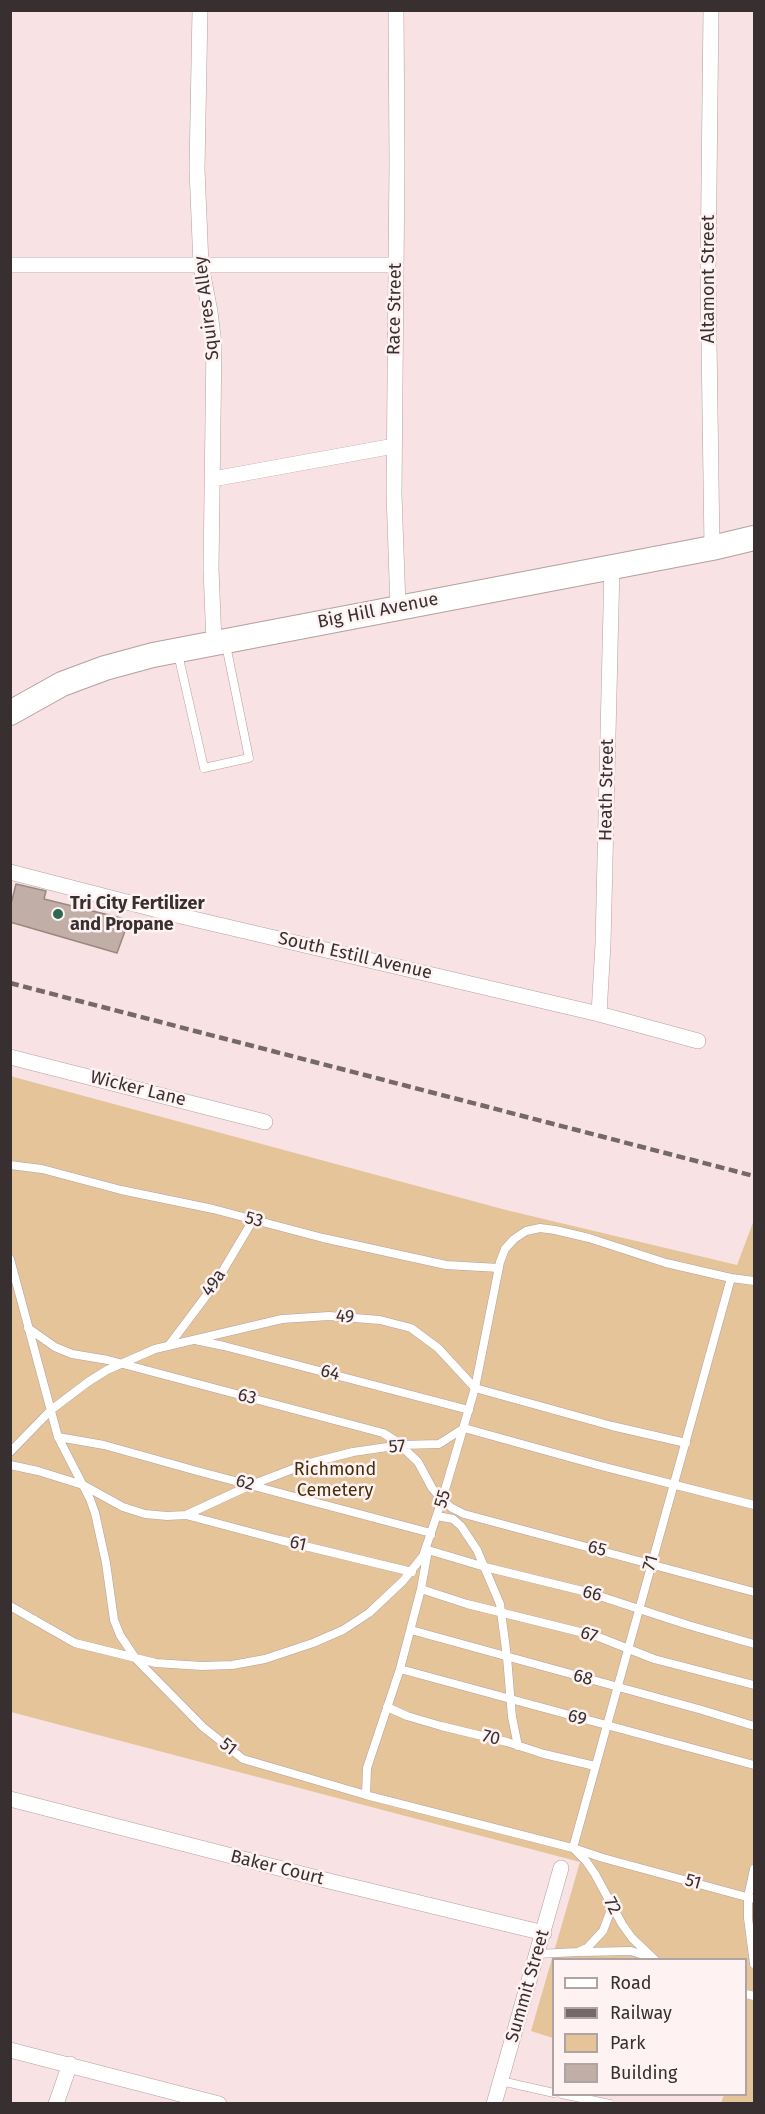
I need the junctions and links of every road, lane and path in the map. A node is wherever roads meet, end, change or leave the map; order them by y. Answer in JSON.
{"nodes":[{"id":1,"x":200,"y":10,"type":"edge"},
{"id":2,"x":396,"y":10,"type":"edge"},
{"id":3,"x":711,"y":10,"type":"edge"},
{"id":4,"x":10,"y":265,"type":"edge"},
{"id":5,"x":201,"y":265,"type":"junction"},
{"id":6,"x":396,"y":265,"type":"junction"},
{"id":7,"x":394,"y":446,"type":"junction"},
{"id":8,"x":213,"y":479,"type":"junction"},
{"id":9,"x":754,"y":538,"type":"edge"},
{"id":10,"x":711,"y":548,"type":"junction"},
{"id":11,"x":612,"y":566,"type":"junction"},
{"id":12,"x":398,"y":607,"type":"junction"},
{"id":13,"x":220,"y":641,"type":"junction"},
{"id":14,"x":177,"y":650,"type":"junction"},
{"id":15,"x":10,"y":713,"type":"edge"},
{"id":16,"x":10,"y":872,"type":"edge"},
{"id":17,"x":599,"y":1014,"type":"junction"},
{"id":18,"x":699,"y":1041,"type":"dead end"},
{"id":19,"x":10,"y":1057,"type":"edge"},
{"id":20,"x":266,"y":1122,"type":"dead end"},
{"id":21,"x":10,"y":1165,"type":"edge"},
{"id":22,"x":253,"y":1220,"type":"junction"},
{"id":23,"x":10,"y":1259,"type":"edge"},
{"id":24,"x":499,"y":1268,"type":"junction"},
{"id":25,"x":732,"y":1278,"type":"junction"},
{"id":26,"x":754,"y":1281,"type":"edge"},
{"id":27,"x":28,"y":1328,"type":"junction"},
{"id":28,"x":191,"y":1339,"type":"junction"},
{"id":29,"x":170,"y":1344,"type":"junction"},
{"id":30,"x":122,"y":1364,"type":"junction"},
{"id":31,"x":475,"y":1388,"type":"junction"},
{"id":32,"x":51,"y":1410,"type":"junction"},
{"id":33,"x":469,"y":1410,"type":"junction"},
{"id":34,"x":464,"y":1428,"type":"junction"},
{"id":35,"x":58,"y":1437,"type":"junction"},
{"id":36,"x":686,"y":1443,"type":"junction"},
{"id":37,"x":401,"y":1445,"type":"junction"},
{"id":38,"x":10,"y":1452,"type":"edge"},
{"id":39,"x":10,"y":1465,"type":"edge"},
{"id":40,"x":674,"y":1484,"type":"junction"},
{"id":41,"x":83,"y":1485,"type":"junction"},
{"id":42,"x":251,"y":1485,"type":"junction"},
{"id":43,"x":442,"y":1500,"type":"junction"},
{"id":44,"x":754,"y":1505,"type":"edge"},
{"id":45,"x":186,"y":1515,"type":"junction"},
{"id":46,"x":437,"y":1516,"type":"junction"},
{"id":47,"x":431,"y":1533,"type":"junction"},
{"id":48,"x":428,"y":1550,"type":"junction"},
{"id":49,"x":651,"y":1563,"type":"junction"},
{"id":50,"x":485,"y":1568,"type":"junction"},
{"id":51,"x":412,"y":1572,"type":"junction"},
{"id":52,"x":421,"y":1590,"type":"junction"},
{"id":53,"x":754,"y":1592,"type":"edge"},
{"id":54,"x":10,"y":1606,"type":"edge"},
{"id":55,"x":638,"y":1608,"type":"junction"},
{"id":56,"x":501,"y":1611,"type":"junction"},
{"id":57,"x":411,"y":1630,"type":"junction"},
{"id":58,"x":754,"y":1644,"type":"edge"},
{"id":59,"x":628,"y":1649,"type":"junction"},
{"id":60,"x":507,"y":1657,"type":"junction"},
{"id":61,"x":136,"y":1659,"type":"junction"},
{"id":62,"x":400,"y":1669,"type":"junction"},
{"id":63,"x":754,"y":1685,"type":"edge"},
{"id":64,"x":617,"y":1687,"type":"junction"},
{"id":65,"x":511,"y":1700,"type":"junction"},
{"id":66,"x":387,"y":1707,"type":"junction"},
{"id":67,"x":607,"y":1726,"type":"junction"},
{"id":68,"x":754,"y":1726,"type":"edge"},
{"id":69,"x":518,"y":1746,"type":"junction"},
{"id":70,"x":754,"y":1765,"type":"edge"},
{"id":71,"x":595,"y":1766,"type":"junction"},
{"id":72,"x":366,"y":1795,"type":"junction"},
{"id":73,"x":10,"y":1799,"type":"edge"},
{"id":74,"x":573,"y":1848,"type":"junction"},
{"id":75,"x":561,"y":1868,"type":"dead end"},
{"id":76,"x":754,"y":1869,"type":"edge"},
{"id":77,"x":751,"y":1898,"type":"edge"},
{"id":78,"x":612,"y":1907,"type":"junction"},
{"id":79,"x":544,"y":1933,"type":"junction"},
{"id":80,"x":578,"y":1952,"type":"junction"},
{"id":81,"x":537,"y":1954,"type":"junction"},
{"id":82,"x":650,"y":1958,"type":"edge"},
{"id":83,"x":653,"y":1958,"type":"edge"},
{"id":84,"x":754,"y":1964,"type":"edge"},
{"id":85,"x":10,"y":2050,"type":"edge"},
{"id":86,"x":70,"y":2064,"type":"junction"},
{"id":87,"x":501,"y":2081,"type":"junction"},
{"id":88,"x":552,"y":2093,"type":"edge"},
{"id":89,"x":573,"y":2096,"type":"edge"},
{"id":90,"x":56,"y":2103,"type":"edge"},
{"id":91,"x":219,"y":2103,"type":"edge"},
{"id":92,"x":494,"y":2103,"type":"edge"},
{"id":93,"x":610,"y":2103,"type":"edge"}],
"edges":[{"from":1,"to":5,"type":"street","name":"Squires Alley"},
{"from":2,"to":6,"type":"street","name":"Race Street"},
{"from":3,"to":10,"type":"street","name":"Altamont Street"},
{"from":4,"to":5,"type":"street"},
{"from":5,"to":6,"type":"street"},
{"from":5,"to":8,"type":"street","name":"Squires Alley"},
{"from":6,"to":7,"type":"street","name":"Race Street"},
{"from":7,"to":8,"type":"street"},
{"from":7,"to":12,"type":"street","name":"Race Street"},
{"from":8,"to":13,"type":"street","name":"Squires Alley"},
{"from":9,"to":10,"type":"main road","name":"Big Hill Avenue"},
{"from":10,"to":11,"type":"main road","name":"Big Hill Avenue"},
{"from":11,"to":12,"type":"main road","name":"Big Hill Avenue"},
{"from":11,"to":17,"type":"street","name":"Heath Street"},
{"from":12,"to":13,"type":"main road","name":"Big Hill Avenue"},
{"from":13,"to":14,"type":"main road","name":"Big Hill Avenue"},
{"from":13,"to":14,"type":"lane"},
{"from":14,"to":15,"type":"main road","name":"Big Hill Avenue"},
{"from":16,"to":17,"type":"street","name":"South Estill Avenue"},
{"from":17,"to":18,"type":"street","name":"South Estill Avenue"},
{"from":19,"to":20,"type":"street","name":"Wicker Lane"},
{"from":21,"to":22,"type":"lane","name":"53"},
{"from":22,"to":24,"type":"lane","name":"53"},
{"from":22,"to":29,"type":"lane","name":"49a"},
{"from":23,"to":27,"type":"lane","name":"51"},
{"from":24,"to":25,"type":"lane","name":"55"},
{"from":24,"to":31,"type":"lane","name":"55"},
{"from":25,"to":26,"type":"lane","name":"55"},
{"from":25,"to":36,"type":"lane","name":"71"},
{"from":27,"to":30,"type":"lane","name":"63"},
{"from":27,"to":32,"type":"lane","name":"51"},
{"from":28,"to":29,"type":"lane","name":"49"},
{"from":28,"to":31,"type":"lane","name":"49"},
{"from":28,"to":33,"type":"lane","name":"64"},
{"from":29,"to":30,"type":"lane","name":"49"},
{"from":30,"to":32,"type":"lane","name":"49"},
{"from":30,"to":37,"type":"lane","name":"63"},
{"from":31,"to":33,"type":"lane","name":"55"},
{"from":31,"to":36,"type":"lane"},
{"from":32,"to":35,"type":"lane","name":"51"},
{"from":32,"to":38,"type":"lane","name":"49"},
{"from":33,"to":34,"type":"lane","name":"55"},
{"from":34,"to":37,"type":"lane","name":"57"},
{"from":34,"to":40,"type":"lane"},
{"from":34,"to":43,"type":"lane","name":"55"},
{"from":35,"to":41,"type":"lane","name":"51"},
{"from":35,"to":42,"type":"lane","name":"62"},
{"from":36,"to":40,"type":"lane","name":"71"},
{"from":37,"to":42,"type":"lane","name":"57"},
{"from":37,"to":43,"type":"lane","name":"63"},
{"from":39,"to":41,"type":"lane","name":"57"},
{"from":40,"to":44,"type":"lane"},
{"from":40,"to":49,"type":"lane","name":"71"},
{"from":41,"to":45,"type":"lane","name":"57"},
{"from":41,"to":61,"type":"lane","name":"51"},
{"from":42,"to":45,"type":"lane","name":"57"},
{"from":42,"to":47,"type":"lane","name":"62"},
{"from":43,"to":46,"type":"lane","name":"55"},
{"from":43,"to":49,"type":"lane","name":"65"},
{"from":45,"to":51,"type":"lane","name":"61"},
{"from":46,"to":47,"type":"lane","name":"55"},
{"from":46,"to":50,"type":"lane"},
{"from":47,"to":48,"type":"lane"},
{"from":47,"to":51,"type":"lane","name":"55"},
{"from":48,"to":50,"type":"lane","name":"66"},
{"from":48,"to":52,"type":"lane"},
{"from":49,"to":53,"type":"lane","name":"65"},
{"from":49,"to":55,"type":"lane","name":"71"},
{"from":50,"to":55,"type":"lane","name":"66"},
{"from":50,"to":56,"type":"lane"},
{"from":51,"to":61,"type":"lane","name":"55"},
{"from":52,"to":56,"type":"lane","name":"67"},
{"from":52,"to":57,"type":"lane"},
{"from":54,"to":61,"type":"lane","name":"55"},
{"from":55,"to":58,"type":"lane","name":"66"},
{"from":55,"to":59,"type":"lane","name":"71"},
{"from":56,"to":59,"type":"lane","name":"67"},
{"from":56,"to":60,"type":"lane"},
{"from":57,"to":60,"type":"lane","name":"68"},
{"from":57,"to":62,"type":"lane"},
{"from":59,"to":63,"type":"lane","name":"67"},
{"from":59,"to":64,"type":"lane","name":"71"},
{"from":60,"to":64,"type":"lane","name":"68"},
{"from":60,"to":65,"type":"lane"},
{"from":61,"to":72,"type":"lane","name":"51"},
{"from":62,"to":65,"type":"lane","name":"69"},
{"from":62,"to":66,"type":"lane"},
{"from":64,"to":67,"type":"lane","name":"71"},
{"from":64,"to":68,"type":"lane","name":"68"},
{"from":65,"to":67,"type":"lane","name":"69"},
{"from":65,"to":69,"type":"lane"},
{"from":66,"to":69,"type":"lane","name":"70"},
{"from":66,"to":72,"type":"lane"},
{"from":67,"to":70,"type":"lane","name":"69"},
{"from":67,"to":71,"type":"lane","name":"71"},
{"from":69,"to":71,"type":"lane","name":"70"},
{"from":71,"to":74,"type":"lane","name":"71"},
{"from":72,"to":74,"type":"lane","name":"51"},
{"from":73,"to":79,"type":"street","name":"Baker Court"},
{"from":74,"to":77,"type":"lane","name":"51"},
{"from":74,"to":78,"type":"lane","name":"72"},
{"from":75,"to":79,"type":"street","name":"Summit Street"},
{"from":76,"to":77,"type":"lane"},
{"from":77,"to":84,"type":"lane"},
{"from":78,"to":80,"type":"lane"},
{"from":78,"to":83,"type":"lane","name":"72"},
{"from":79,"to":81,"type":"street","name":"Summit Street"},
{"from":80,"to":81,"type":"lane"},
{"from":80,"to":82,"type":"lane"},
{"from":81,"to":87,"type":"street","name":"Summit Street"},
{"from":85,"to":86,"type":"street"},
{"from":86,"to":90,"type":"street"},
{"from":86,"to":91,"type":"street"},
{"from":87,"to":88,"type":"lane"},
{"from":87,"to":92,"type":"street","name":"Summit Street"},
{"from":89,"to":93,"type":"lane"}]}
